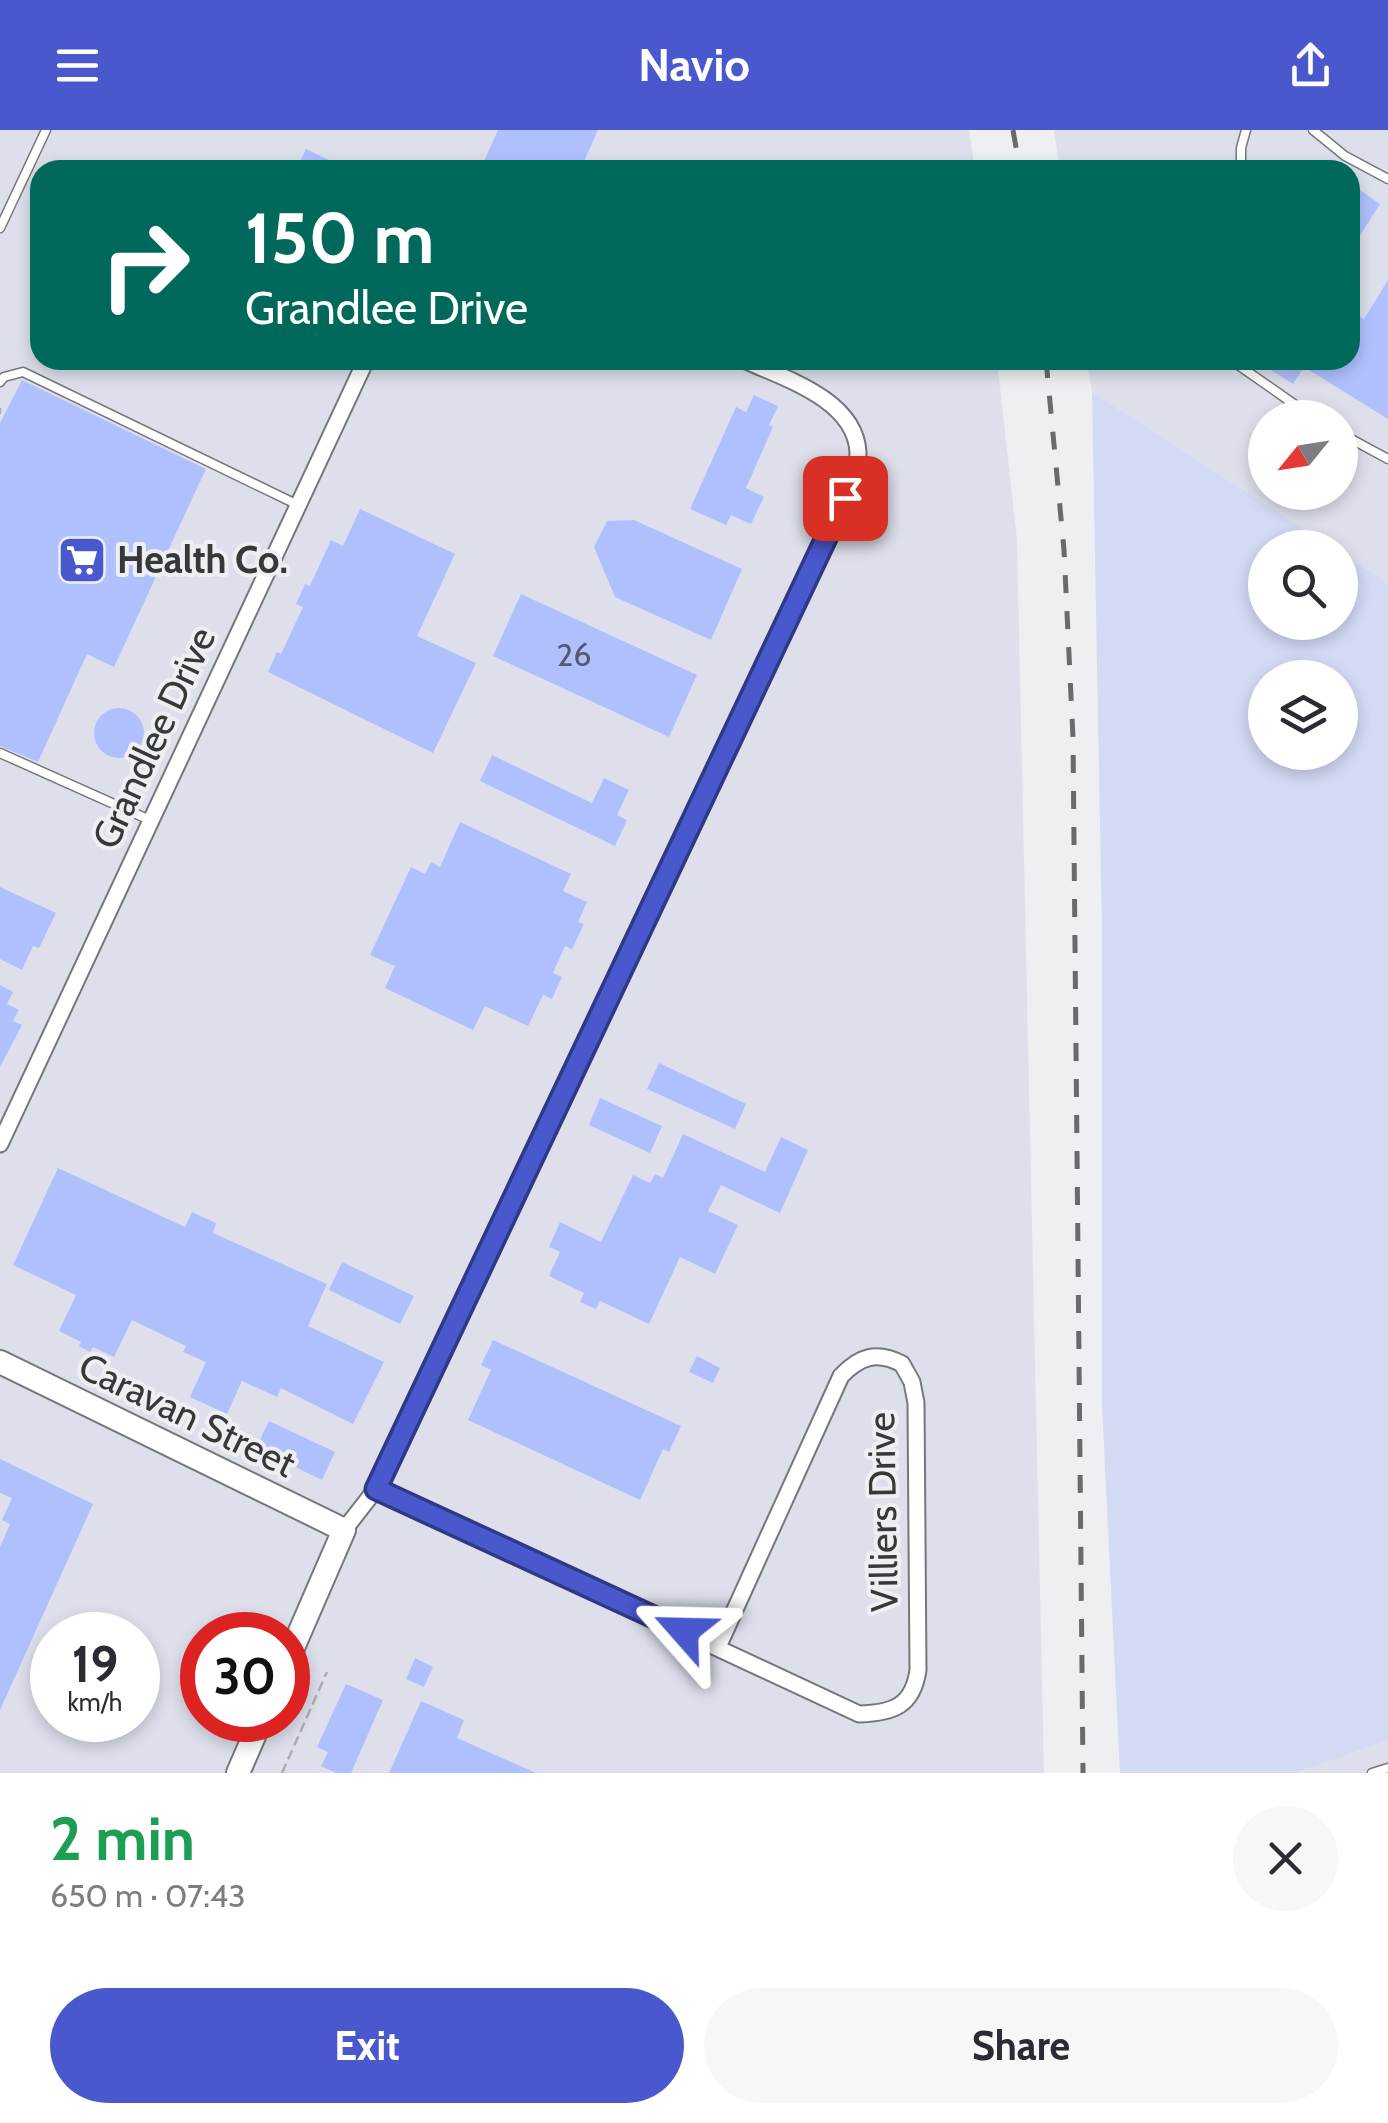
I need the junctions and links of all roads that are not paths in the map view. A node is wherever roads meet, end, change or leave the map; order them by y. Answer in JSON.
{"nodes":[{"id":1,"x":46,"y":130,"type":"edge"},
{"id":2,"x":1246,"y":130,"type":"edge"},
{"id":3,"x":1313,"y":130,"type":"edge"},
{"id":4,"x":32,"y":160,"type":"edge"},
{"id":5,"x":1241,"y":160,"type":"edge"},
{"id":6,"x":1352,"y":160,"type":"edge"},
{"id":7,"x":30,"y":164,"type":"edge"},
{"id":8,"x":1360,"y":164,"type":"edge"},
{"id":9,"x":1388,"y":179,"type":"edge"},
{"id":10,"x":0,"y":228,"type":"edge"},
{"id":11,"x":361,"y":370,"type":"edge"},
{"id":12,"x":765,"y":370,"type":"edge"},
{"id":13,"x":1245,"y":370,"type":"edge"},
{"id":14,"x":0,"y":382,"type":"edge"},
{"id":15,"x":1288,"y":400,"type":"edge"},
{"id":16,"x":1358,"y":443,"type":"edge"},
{"id":17,"x":1388,"y":459,"type":"edge"},
{"id":18,"x":298,"y":505,"type":"junction"},
{"id":19,"x":0,"y":753,"type":"edge"},
{"id":20,"x":152,"y":821,"type":"junction"},
{"id":21,"x":0,"y":1144,"type":"edge"},
{"id":22,"x":0,"y":1362,"type":"edge"},
{"id":23,"x":376,"y":1489,"type":"junction"},
{"id":24,"x":344,"y":1530,"type":"junction"},
{"id":25,"x":308,"y":1612,"type":"edge"},
{"id":26,"x":718,"y":1647,"type":"junction"},
{"id":27,"x":251,"y":1742,"type":"edge"},
{"id":28,"x":1388,"y":1768,"type":"edge"},
{"id":29,"x":238,"y":1773,"type":"edge"},
{"id":30,"x":1372,"y":1773,"type":"edge"}],
"edges":[{"from":1,"to":4,"type":"lane"},
{"from":2,"to":5,"type":"lane"},
{"from":3,"to":6,"type":"lane"},
{"from":7,"to":10,"type":"lane"},
{"from":8,"to":9,"type":"lane"},
{"from":11,"to":18,"type":"street","name":"Grandlee Drive"},
{"from":12,"to":23,"type":"street"},
{"from":13,"to":15,"type":"lane"},
{"from":14,"to":18,"type":"lane"},
{"from":16,"to":17,"type":"lane"},
{"from":18,"to":20,"type":"street","name":"Grandlee Drive"},
{"from":19,"to":20,"type":"lane"},
{"from":20,"to":21,"type":"street","name":"Grandlee Drive"},
{"from":22,"to":24,"type":"street","name":"Caravan Street"},
{"from":23,"to":24,"type":"street"},
{"from":23,"to":26,"type":"street","name":"Villiers Drive"},
{"from":24,"to":25,"type":"street"},
{"from":26,"to":26,"type":"street","name":"Villiers Drive"},
{"from":27,"to":29,"type":"street"},
{"from":28,"to":30,"type":"lane"}]}
